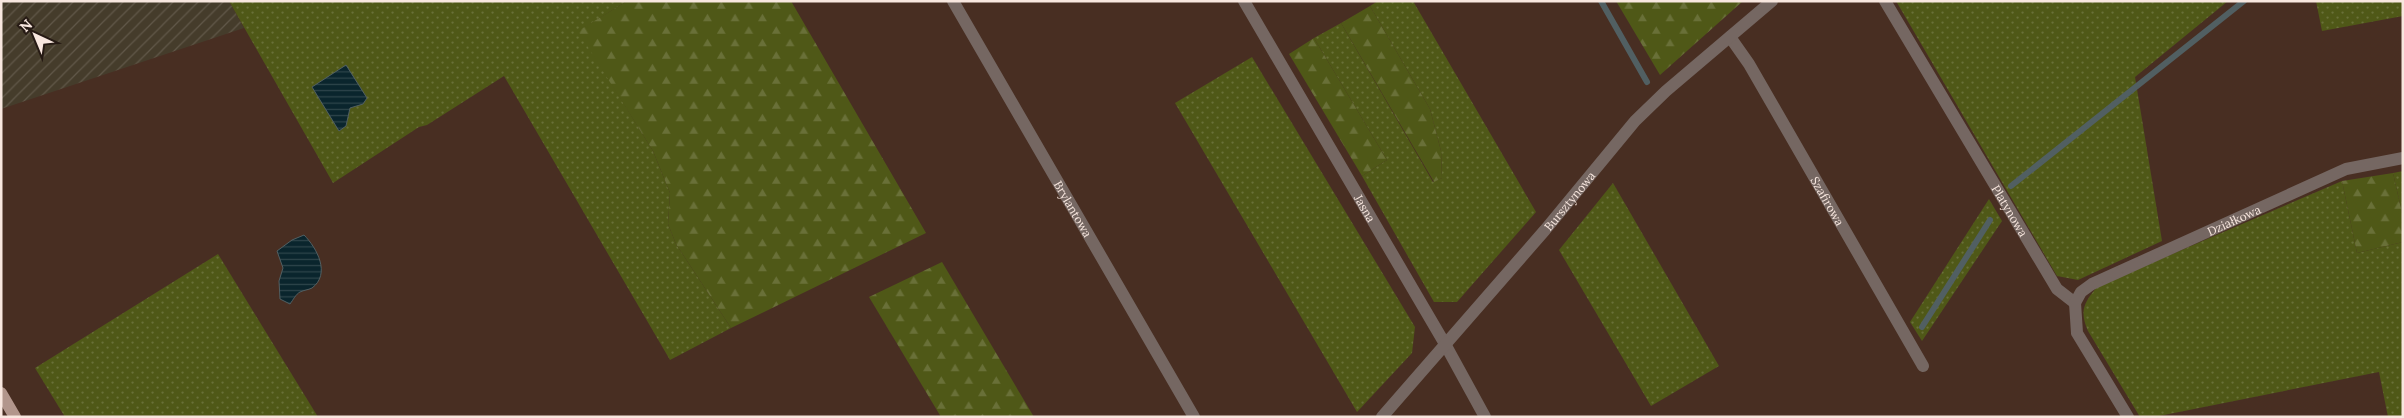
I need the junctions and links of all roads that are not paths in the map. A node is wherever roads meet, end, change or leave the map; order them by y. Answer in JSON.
{"nodes":[{"id":1,"x":953,"y":1,"type":"edge"},
{"id":2,"x":1244,"y":1,"type":"edge"},
{"id":3,"x":1772,"y":1,"type":"edge"},
{"id":4,"x":1886,"y":1,"type":"edge"},
{"id":5,"x":1730,"y":37,"type":"junction"},
{"id":6,"x":2403,"y":158,"type":"edge"},
{"id":7,"x":2075,"y":303,"type":"junction"},
{"id":8,"x":1446,"y":344,"type":"junction"},
{"id":9,"x":1923,"y":366,"type":"dead end"},
{"id":10,"x":1,"y":393,"type":"edge"},
{"id":11,"x":14,"y":417,"type":"edge"},
{"id":12,"x":1194,"y":417,"type":"edge"},
{"id":13,"x":1382,"y":417,"type":"edge"},
{"id":14,"x":1485,"y":417,"type":"edge"},
{"id":15,"x":2128,"y":417,"type":"edge"}],
"edges":[{"from":1,"to":12,"type":"street","name":"Brylantowa"},
{"from":2,"to":8,"type":"street","name":"Jasna"},
{"from":3,"to":5,"type":"street","name":"Bursztynowa"},
{"from":4,"to":7,"type":"street","name":"Platynowa"},
{"from":5,"to":8,"type":"street","name":"Bursztynowa"},
{"from":5,"to":9,"type":"street","name":"Szafirowa"},
{"from":6,"to":7,"type":"street","name":"Działkowa"},
{"from":7,"to":15,"type":"street"},
{"from":8,"to":13,"type":"street","name":"Bursztynowa"},
{"from":8,"to":14,"type":"street","name":"Jasna"},
{"from":10,"to":11,"type":"main road"}]}
